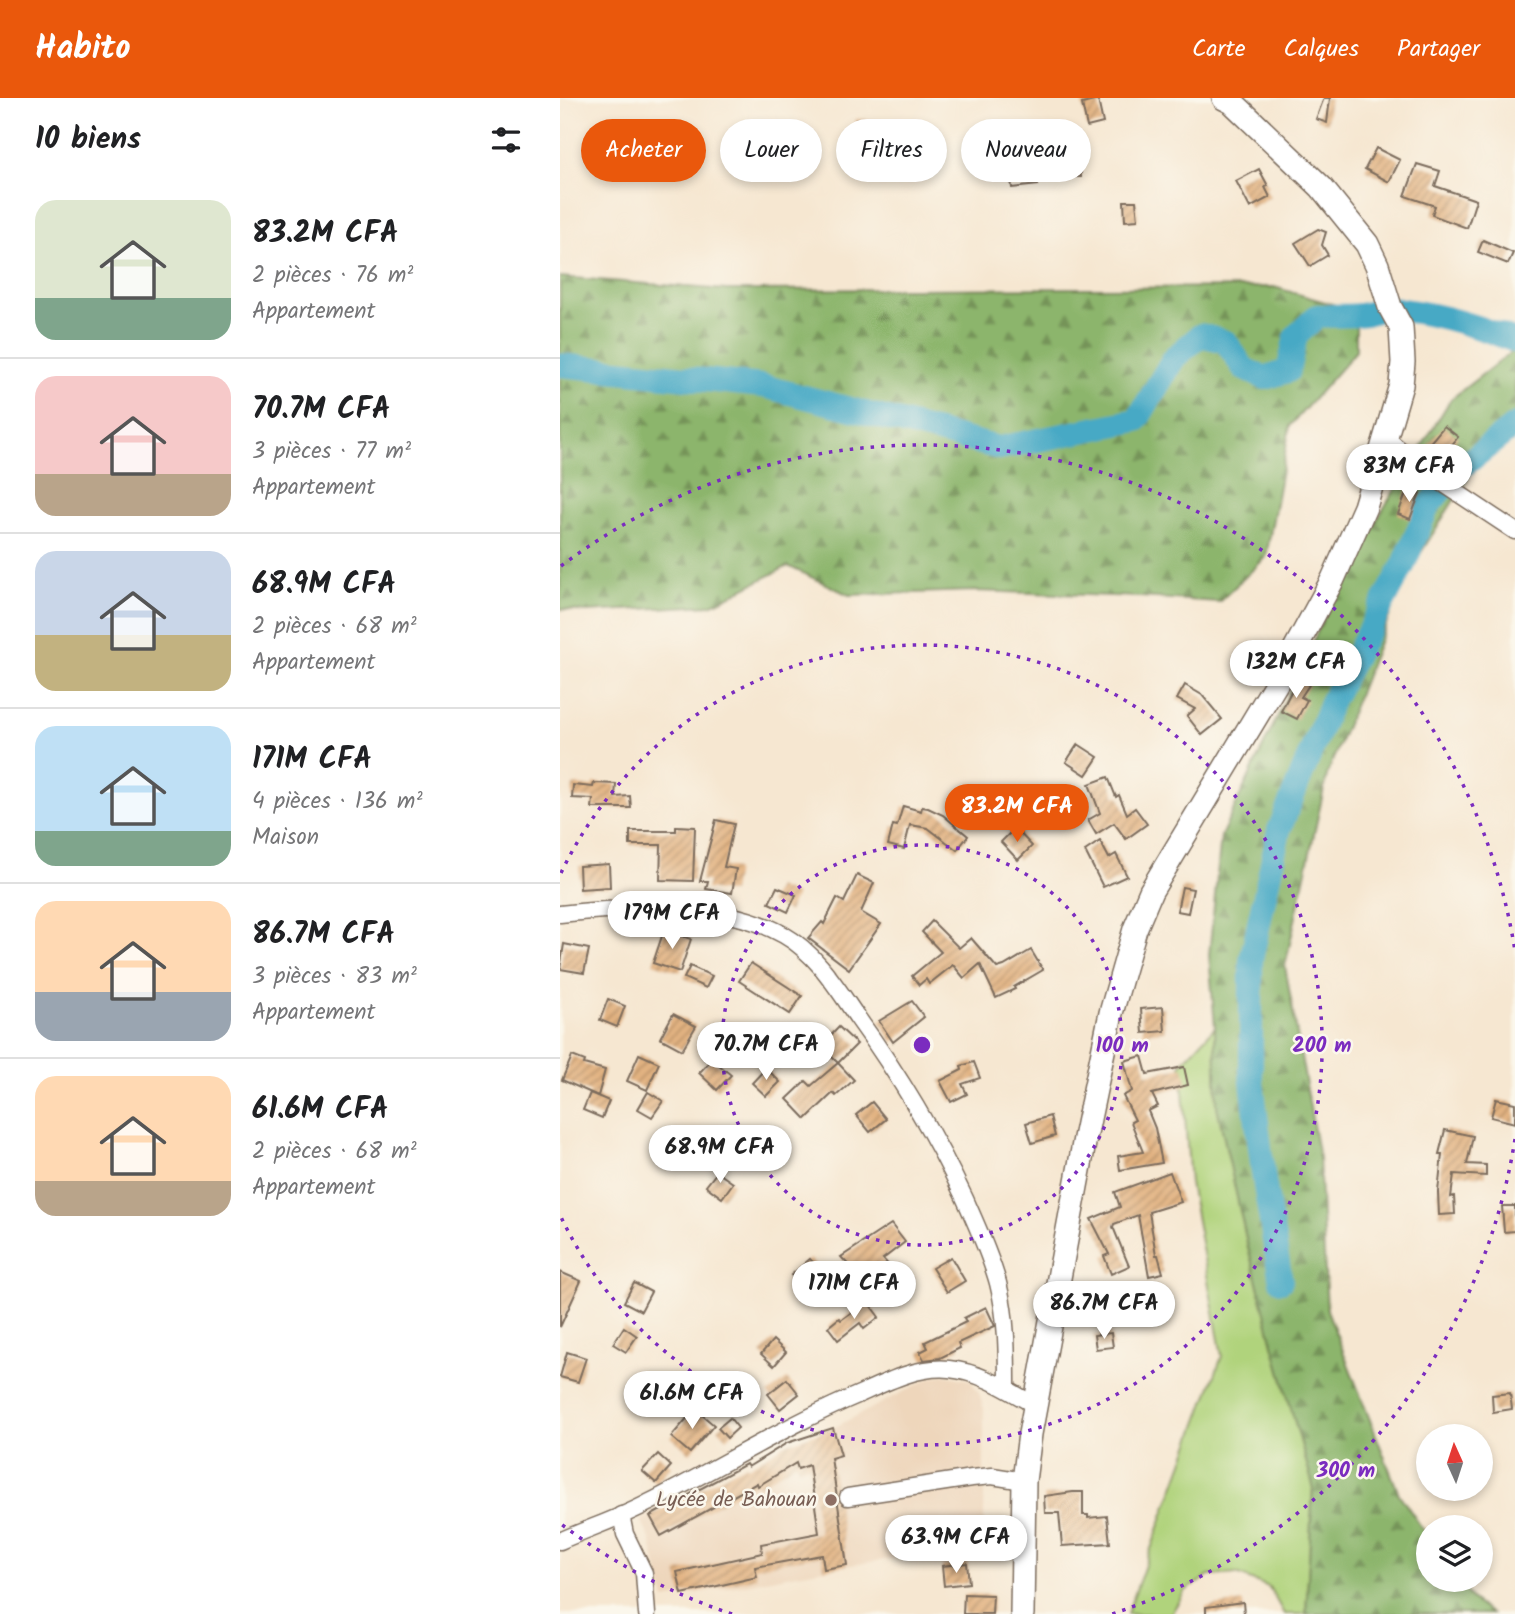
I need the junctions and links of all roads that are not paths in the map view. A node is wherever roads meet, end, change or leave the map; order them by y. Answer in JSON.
{"nodes":[{"id":1,"x":1224,"y":98,"type":"edge"},
{"id":2,"x":1387,"y":439,"type":"junction"},
{"id":3,"x":1515,"y":531,"type":"edge"},
{"id":4,"x":560,"y":914,"type":"edge"},
{"id":5,"x":1007,"y":1388,"type":"junction"},
{"id":6,"x":1036,"y":1406,"type":"junction"},
{"id":7,"x":1024,"y":1481,"type":"junction"},
{"id":8,"x":848,"y":1497,"type":"dead end"},
{"id":9,"x":621,"y":1515,"type":"junction"},
{"id":10,"x":560,"y":1541,"type":"edge"},
{"id":11,"x":647,"y":1614,"type":"edge"},
{"id":12,"x":1022,"y":1614,"type":"edge"}],
"edges":[{"from":1,"to":2,"type":"main road"},
{"from":2,"to":3,"type":"street"},
{"from":2,"to":6,"type":"main road"},
{"from":4,"to":5,"type":"street"},
{"from":5,"to":6,"type":"street"},
{"from":5,"to":9,"type":"street"},
{"from":6,"to":7,"type":"main road"},
{"from":7,"to":8,"type":"street"},
{"from":7,"to":12,"type":"main road"},
{"from":9,"to":10,"type":"street"},
{"from":9,"to":11,"type":"street"}]}
